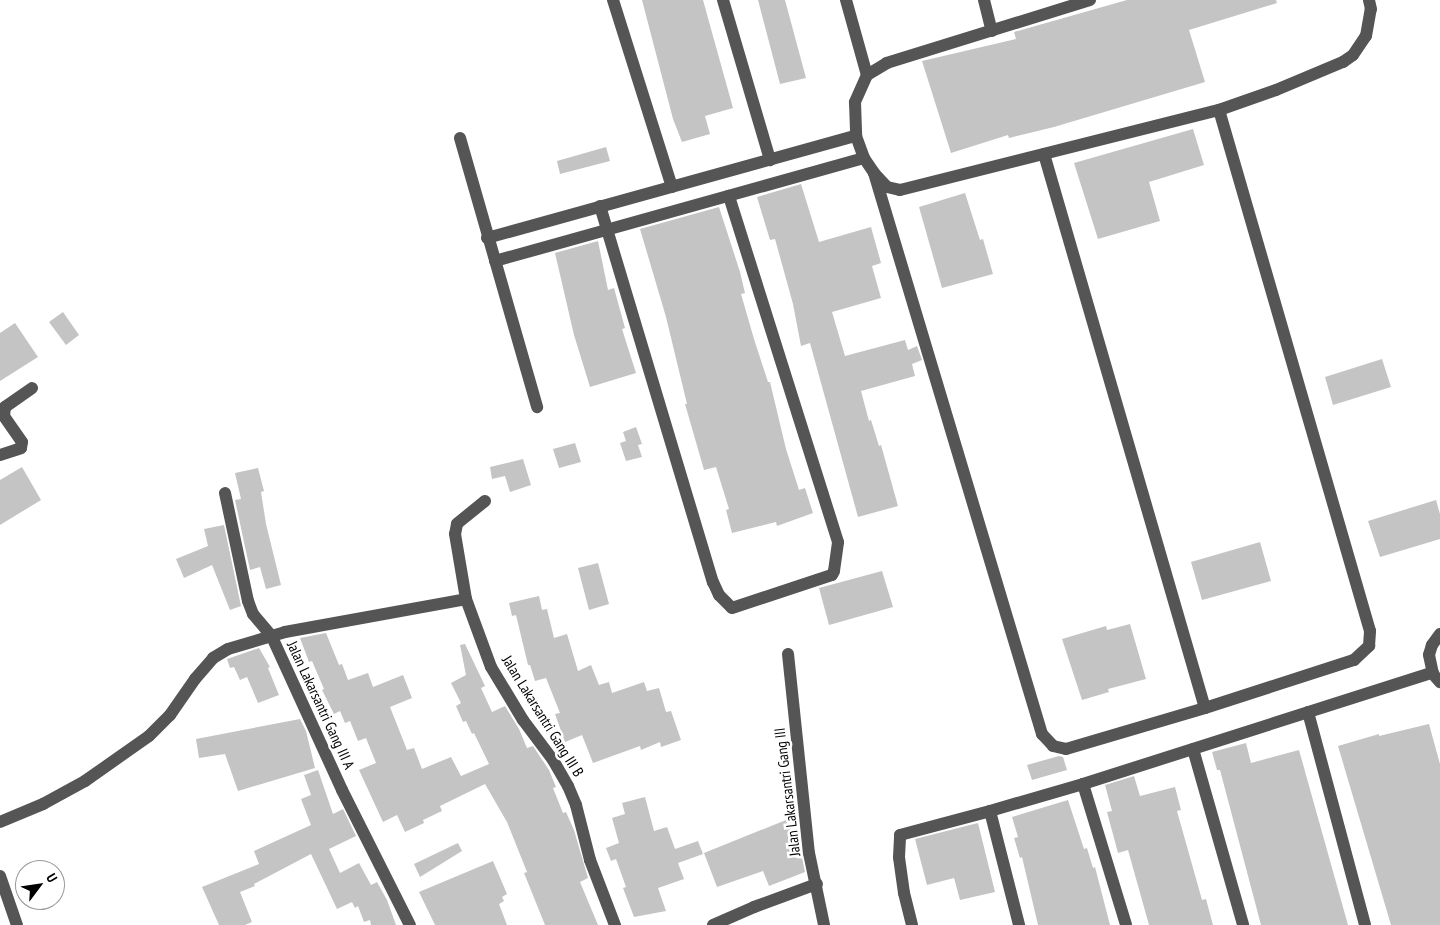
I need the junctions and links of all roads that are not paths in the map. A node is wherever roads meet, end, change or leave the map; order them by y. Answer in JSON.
{"nodes":[{"id":1,"x":613,"y":0,"type":"edge"},
{"id":2,"x":723,"y":0,"type":"edge"},
{"id":3,"x":846,"y":0,"type":"edge"},
{"id":4,"x":984,"y":0,"type":"edge"},
{"id":5,"x":1090,"y":0,"type":"edge"},
{"id":6,"x":1370,"y":0,"type":"edge"},
{"id":7,"x":992,"y":31,"type":"junction"},
{"id":8,"x":867,"y":75,"type":"junction"},
{"id":9,"x":1218,"y":110,"type":"junction"},
{"id":10,"x":856,"y":136,"type":"junction"},
{"id":11,"x":460,"y":138,"type":"dead end"},
{"id":12,"x":1044,"y":154,"type":"junction"},
{"id":13,"x":864,"y":158,"type":"junction"},
{"id":14,"x":770,"y":160,"type":"junction"},
{"id":15,"x":874,"y":173,"type":"junction"},
{"id":16,"x":672,"y":187,"type":"junction"},
{"id":17,"x":729,"y":196,"type":"junction"},
{"id":18,"x":600,"y":206,"type":"junction"},
{"id":19,"x":608,"y":230,"type":"junction"},
{"id":20,"x":487,"y":238,"type":"junction"},
{"id":21,"x":495,"y":261,"type":"junction"},
{"id":22,"x":32,"y":388,"type":"dead end"},
{"id":23,"x":537,"y":407,"type":"dead end"},
{"id":24,"x":0,"y":455,"type":"edge"},
{"id":25,"x":225,"y":493,"type":"dead end"},
{"id":26,"x":485,"y":501,"type":"dead end"},
{"id":27,"x":466,"y":598,"type":"junction"},
{"id":28,"x":1440,"y":634,"type":"edge"},
{"id":29,"x":272,"y":637,"type":"junction"},
{"id":30,"x":788,"y":654,"type":"dead end"},
{"id":31,"x":1436,"y":677,"type":"edge"},
{"id":32,"x":1205,"y":708,"type":"junction"},
{"id":33,"x":1308,"y":712,"type":"junction"},
{"id":34,"x":1193,"y":749,"type":"junction"},
{"id":35,"x":1083,"y":784,"type":"junction"},
{"id":36,"x":990,"y":812,"type":"junction"},
{"id":37,"x":0,"y":822,"type":"edge"},
{"id":38,"x":0,"y":876,"type":"edge"},
{"id":39,"x":817,"y":884,"type":"junction"},
{"id":40,"x":17,"y":925,"type":"edge"},
{"id":41,"x":410,"y":925,"type":"edge"},
{"id":42,"x":615,"y":925,"type":"edge"},
{"id":43,"x":713,"y":925,"type":"edge"},
{"id":44,"x":824,"y":925,"type":"edge"},
{"id":45,"x":912,"y":925,"type":"edge"},
{"id":46,"x":1019,"y":925,"type":"edge"},
{"id":47,"x":1126,"y":925,"type":"edge"},
{"id":48,"x":1243,"y":925,"type":"edge"},
{"id":49,"x":1365,"y":925,"type":"edge"}],
"edges":[{"from":1,"to":16,"type":"street"},
{"from":2,"to":14,"type":"street"},
{"from":3,"to":8,"type":"street"},
{"from":4,"to":7,"type":"street"},
{"from":5,"to":7,"type":"street"},
{"from":6,"to":9,"type":"street"},
{"from":7,"to":8,"type":"street"},
{"from":8,"to":10,"type":"street"},
{"from":9,"to":12,"type":"street"},
{"from":9,"to":32,"type":"street"},
{"from":10,"to":13,"type":"street"},
{"from":10,"to":14,"type":"street"},
{"from":11,"to":20,"type":"street"},
{"from":12,"to":15,"type":"street"},
{"from":12,"to":32,"type":"street"},
{"from":13,"to":15,"type":"street"},
{"from":13,"to":17,"type":"street"},
{"from":14,"to":16,"type":"street"},
{"from":15,"to":32,"type":"street"},
{"from":16,"to":18,"type":"street"},
{"from":17,"to":19,"type":"street"},
{"from":17,"to":19,"type":"street"},
{"from":18,"to":19,"type":"street"},
{"from":18,"to":20,"type":"street"},
{"from":19,"to":21,"type":"street"},
{"from":20,"to":21,"type":"street"},
{"from":21,"to":23,"type":"street"},
{"from":22,"to":24,"type":"street"},
{"from":25,"to":29,"type":"street","name":"Jalan Lakarsantri Gang III A"},
{"from":26,"to":27,"type":"street","name":"Jalan Lakarsantri Gang III B"},
{"from":27,"to":29,"type":"street"},
{"from":27,"to":42,"type":"street","name":"Jalan Lakarsantri Gang III B"},
{"from":28,"to":31,"type":"street"},
{"from":29,"to":37,"type":"street"},
{"from":29,"to":41,"type":"street","name":"Jalan Lakarsantri Gang III A"},
{"from":30,"to":39,"type":"street","name":"Jalan Lakarsantri Gang III"},
{"from":31,"to":33,"type":"street"},
{"from":33,"to":34,"type":"street"},
{"from":33,"to":49,"type":"street"},
{"from":34,"to":35,"type":"street"},
{"from":34,"to":48,"type":"street"},
{"from":35,"to":36,"type":"street"},
{"from":35,"to":47,"type":"street"},
{"from":36,"to":45,"type":"street"},
{"from":36,"to":46,"type":"street"},
{"from":38,"to":40,"type":"street"},
{"from":39,"to":43,"type":"street"},
{"from":39,"to":44,"type":"street","name":"Jalan Lakarsantri Gang III"}]}
